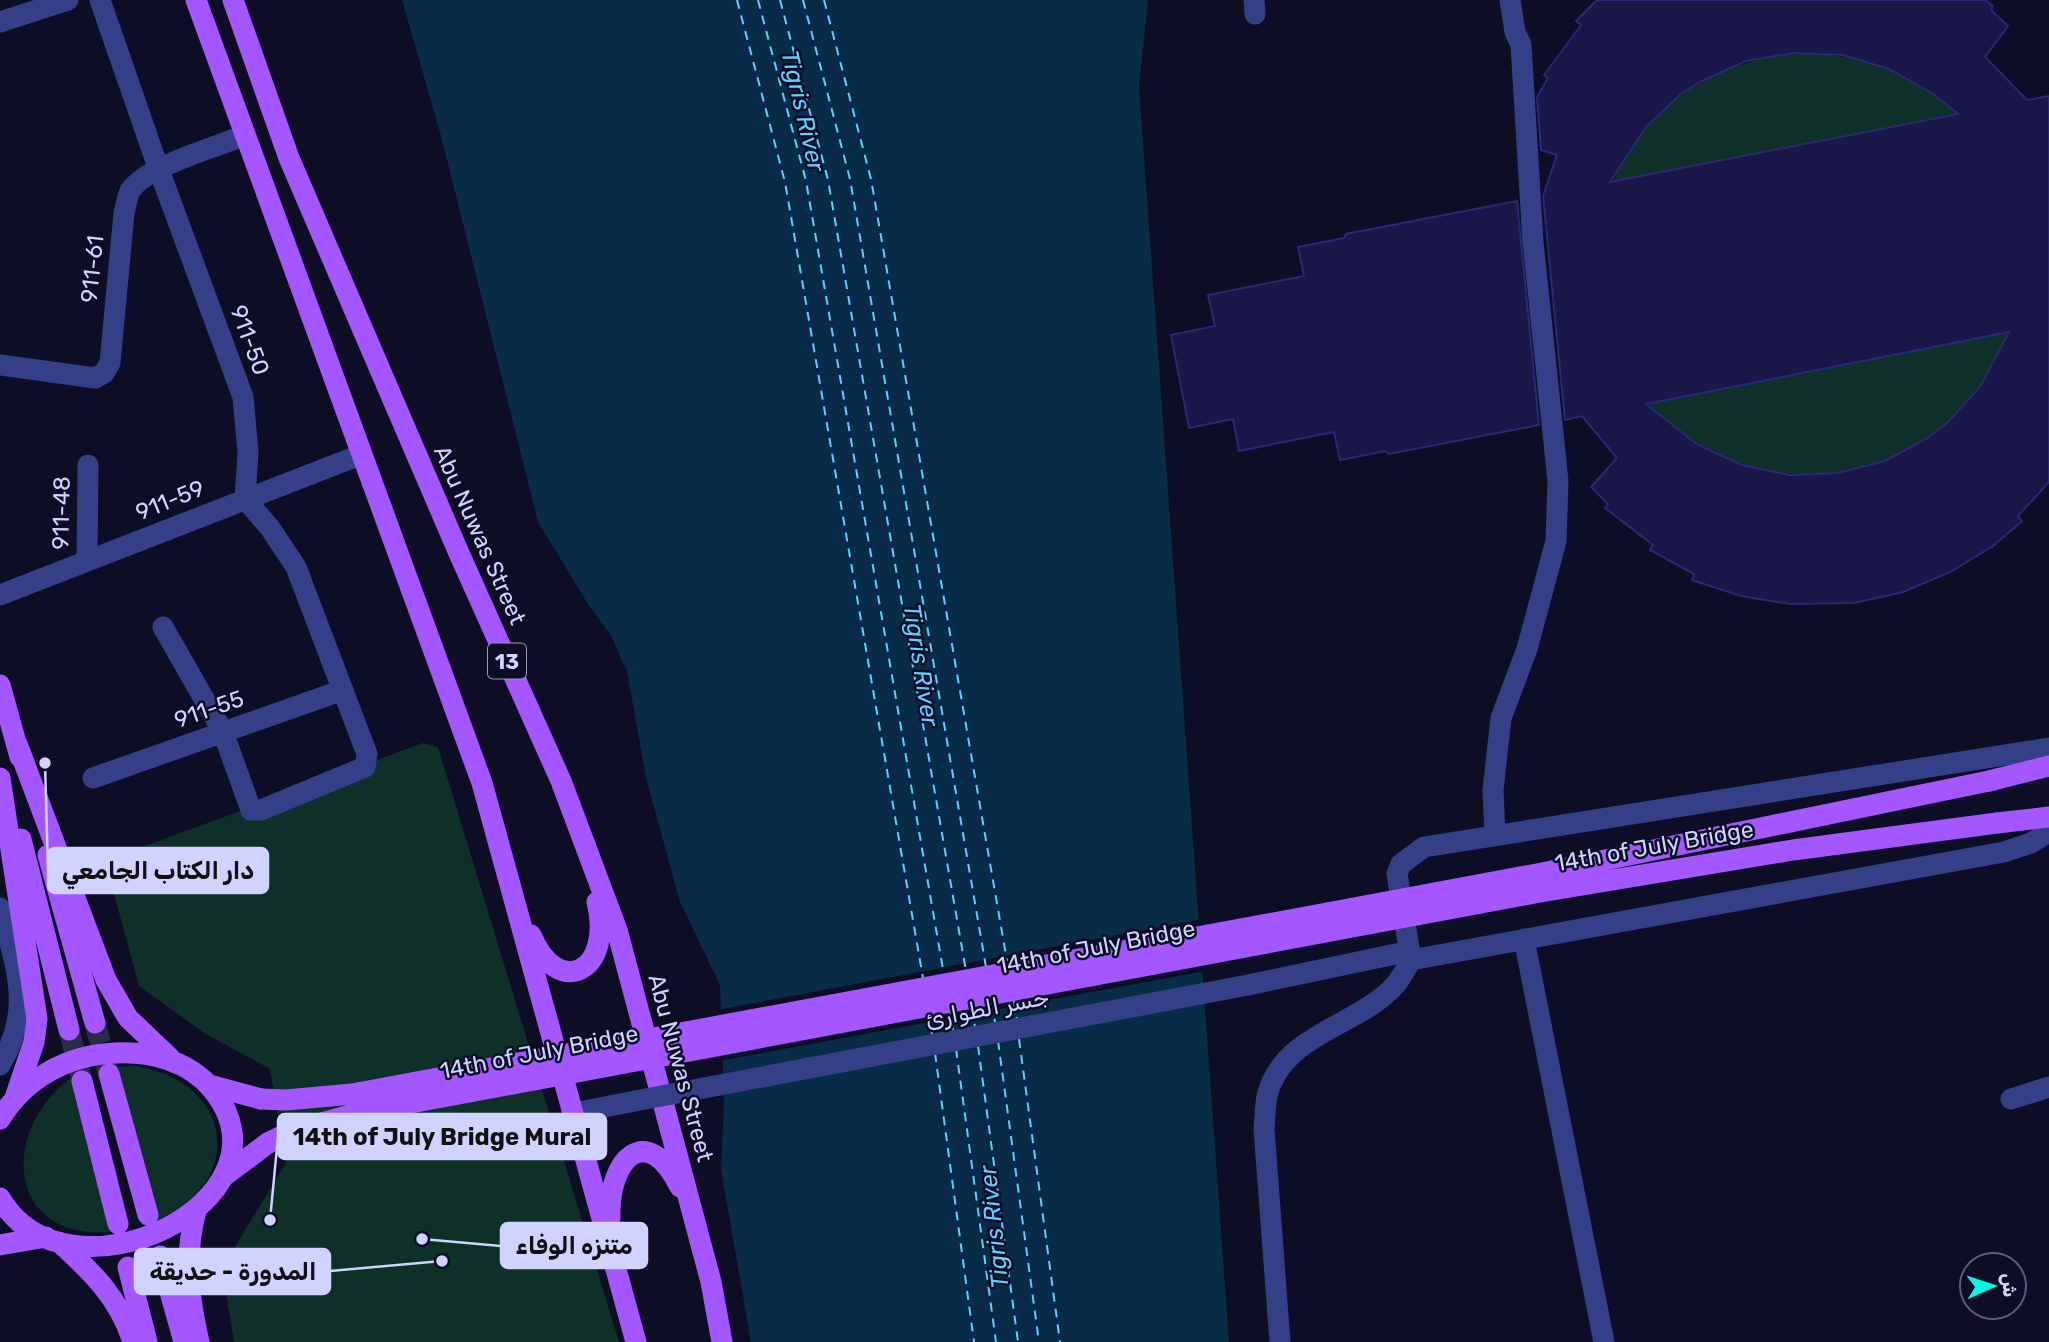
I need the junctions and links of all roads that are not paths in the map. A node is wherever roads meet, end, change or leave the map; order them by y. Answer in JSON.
{"nodes":[{"id":1,"x":68,"y":0,"type":"edge"},
{"id":2,"x":100,"y":0,"type":"edge"},
{"id":3,"x":196,"y":0,"type":"edge"},
{"id":4,"x":233,"y":0,"type":"edge"},
{"id":5,"x":1510,"y":0,"type":"edge"},
{"id":6,"x":1524,"y":0,"type":"edge"},
{"id":7,"x":0,"y":22,"type":"edge"},
{"id":8,"x":1521,"y":45,"type":"junction"},
{"id":9,"x":245,"y":135,"type":"junction"},
{"id":10,"x":159,"y":170,"type":"junction"},
{"id":11,"x":0,"y":365,"type":"edge"},
{"id":12,"x":360,"y":455,"type":"junction"},
{"id":13,"x":88,"y":465,"type":"dead end"},
{"id":14,"x":245,"y":499,"type":"junction"},
{"id":15,"x":87,"y":561,"type":"junction"},
{"id":16,"x":0,"y":595,"type":"edge"},
{"id":17,"x":163,"y":627,"type":"dead end"},
{"id":18,"x":0,"y":685,"type":"edge"},
{"id":19,"x":343,"y":690,"type":"junction"},
{"id":20,"x":223,"y":732,"type":"junction"},
{"id":21,"x":16,"y":744,"type":"junction"},
{"id":22,"x":2049,"y":748,"type":"edge"},
{"id":23,"x":0,"y":763,"type":"edge"},
{"id":24,"x":2049,"y":766,"type":"edge"},
{"id":25,"x":0,"y":778,"type":"edge"},
{"id":26,"x":93,"y":778,"type":"dead end"},
{"id":27,"x":561,"y":781,"type":"junction"},
{"id":28,"x":2049,"y":817,"type":"edge"},
{"id":29,"x":2049,"y":832,"type":"edge"},
{"id":30,"x":1495,"y":834,"type":"junction"},
{"id":31,"x":5,"y":849,"type":"edge"},
{"id":32,"x":506,"y":864,"type":"junction"},
{"id":33,"x":0,"y":908,"type":"edge"},
{"id":34,"x":1524,"y":939,"type":"junction"},
{"id":35,"x":1410,"y":955,"type":"junction"},
{"id":36,"x":95,"y":1023,"type":"tunnel mouth"},
{"id":37,"x":69,"y":1030,"type":"tunnel mouth"},
{"id":38,"x":175,"y":1062,"type":"junction"},
{"id":39,"x":0,"y":1065,"type":"edge"},
{"id":40,"x":109,"y":1074,"type":"tunnel mouth"},
{"id":41,"x":82,"y":1081,"type":"tunnel mouth"},
{"id":42,"x":209,"y":1085,"type":"junction"},
{"id":43,"x":2049,"y":1087,"type":"edge"},
{"id":44,"x":14,"y":1098,"type":"junction"},
{"id":45,"x":2011,"y":1099,"type":"dead end"},
{"id":46,"x":574,"y":1113,"type":"junction"},
{"id":47,"x":0,"y":1119,"type":"edge"},
{"id":48,"x":222,"y":1177,"type":"junction"},
{"id":49,"x":0,"y":1198,"type":"edge"},
{"id":50,"x":196,"y":1210,"type":"junction"},
{"id":51,"x":148,"y":1215,"type":"dead end"},
{"id":52,"x":118,"y":1224,"type":"dead end"},
{"id":53,"x":52,"y":1239,"type":"junction"},
{"id":54,"x":0,"y":1245,"type":"edge"},
{"id":55,"x":160,"y":1256,"type":"dead end"},
{"id":56,"x":128,"y":1267,"type":"dead end"},
{"id":57,"x":711,"y":1282,"type":"junction"},
{"id":58,"x":634,"y":1332,"type":"edge"},
{"id":59,"x":133,"y":1342,"type":"edge"},
{"id":60,"x":147,"y":1342,"type":"edge"},
{"id":61,"x":184,"y":1342,"type":"edge"},
{"id":62,"x":199,"y":1342,"type":"edge"},
{"id":63,"x":722,"y":1342,"type":"edge"},
{"id":64,"x":1280,"y":1342,"type":"edge"},
{"id":65,"x":1604,"y":1342,"type":"edge"}],
"edges":[{"from":1,"to":7,"type":"street"},
{"from":2,"to":10,"type":"street","name":"911-50"},
{"from":3,"to":9,"type":"main road"},
{"from":4,"to":27,"type":"main road","name":"Abu Nuwas Street","number":"13"},
{"from":5,"to":8,"type":"street"},
{"from":6,"to":8,"type":"street"},
{"from":8,"to":30,"type":"street"},
{"from":9,"to":10,"type":"street","name":"911-61"},
{"from":9,"to":12,"type":"main road"},
{"from":10,"to":11,"type":"street","name":"911-61"},
{"from":10,"to":14,"type":"street","name":"911-50"},
{"from":12,"to":14,"type":"street","name":"911-59"},
{"from":12,"to":32,"type":"main road"},
{"from":13,"to":15,"type":"street","name":"911-48"},
{"from":14,"to":15,"type":"street","name":"911-59"},
{"from":14,"to":19,"type":"street"},
{"from":15,"to":16,"type":"street","name":"911-59"},
{"from":17,"to":20,"type":"street"},
{"from":18,"to":21,"type":"main road"},
{"from":19,"to":20,"type":"street","name":"911-55"},
{"from":19,"to":20,"type":"street"},
{"from":20,"to":26,"type":"street","name":"911-55"},
{"from":21,"to":36,"type":"main road"},
{"from":21,"to":38,"type":"main road"},
{"from":22,"to":30,"type":"street"},
{"from":23,"to":37,"type":"main road"},
{"from":24,"to":42,"type":"main road","name":"14th of July Bridge","bridge":true},
{"from":25,"to":31,"type":"main road"},
{"from":27,"to":32,"type":"main road"},
{"from":27,"to":57,"type":"main road","name":"Abu Nuwas Street","number":"13"},
{"from":28,"to":48,"type":"main road","name":"14th of July Bridge","bridge":true},
{"from":29,"to":34,"type":"street","name":"جسر الطوارئ"},
{"from":30,"to":35,"type":"street"},
{"from":31,"to":44,"type":"main road"},
{"from":32,"to":46,"type":"main road"},
{"from":33,"to":39,"type":"street"},
{"from":34,"to":35,"type":"street","name":"جسر الطوارئ"},
{"from":34,"to":65,"type":"street"},
{"from":35,"to":46,"type":"street","name":"جسر الطوارئ","bridge":true},
{"from":35,"to":64,"type":"street"},
{"from":38,"to":42,"type":"main road"},
{"from":38,"to":44,"type":"main road"},
{"from":40,"to":51,"type":"main road"},
{"from":41,"to":52,"type":"main road"},
{"from":42,"to":48,"type":"main road"},
{"from":43,"to":45,"type":"street"},
{"from":44,"to":47,"type":"main road"},
{"from":46,"to":58,"type":"main road"},
{"from":48,"to":50,"type":"main road"},
{"from":49,"to":53,"type":"main road"},
{"from":50,"to":53,"type":"main road"},
{"from":50,"to":62,"type":"main road"},
{"from":53,"to":54,"type":"main road"},
{"from":53,"to":59,"type":"main road"},
{"from":55,"to":61,"type":"main road"},
{"from":56,"to":60,"type":"main road"},
{"from":57,"to":58,"type":"main road"},
{"from":57,"to":63,"type":"main road","name":"Abu Nuwas Street","number":"13"}]}
